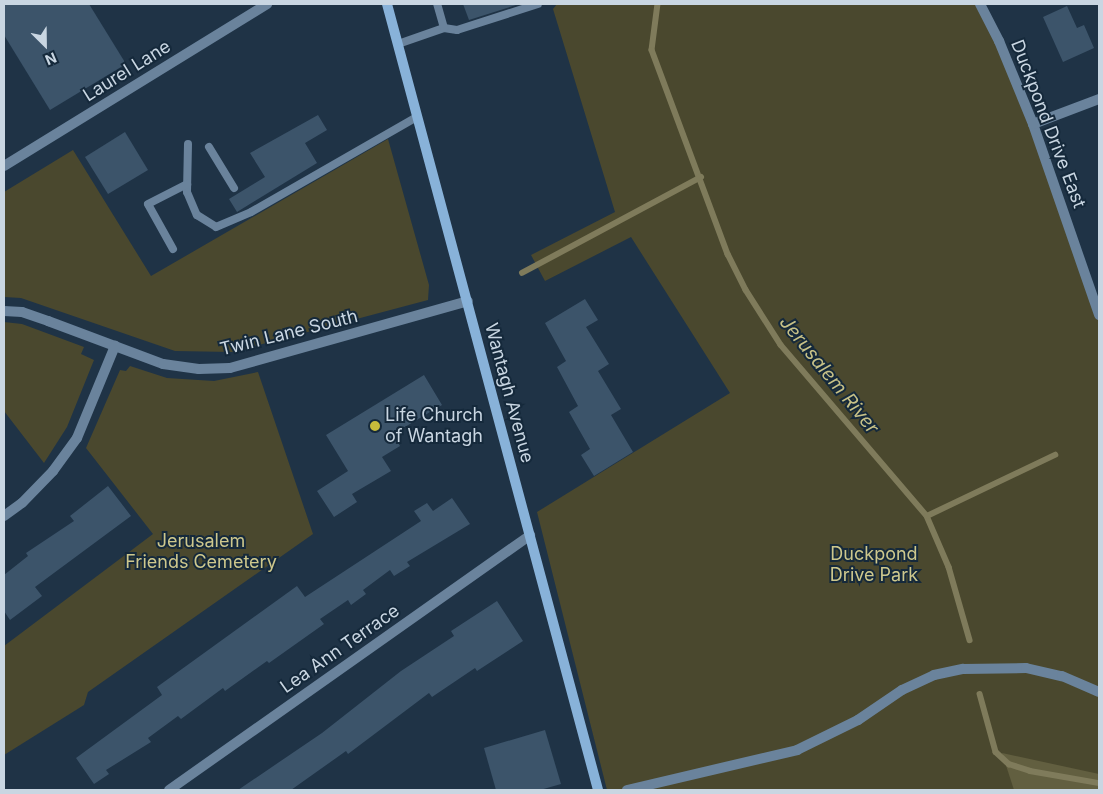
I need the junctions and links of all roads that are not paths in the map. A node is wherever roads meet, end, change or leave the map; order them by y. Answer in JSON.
{"nodes":[{"id":1,"x":267,"y":4,"type":"edge"},
{"id":2,"x":387,"y":4,"type":"edge"},
{"id":3,"x":437,"y":4,"type":"edge"},
{"id":4,"x":538,"y":4,"type":"edge"},
{"id":5,"x":980,"y":4,"type":"edge"},
{"id":6,"x":444,"y":28,"type":"junction"},
{"id":7,"x":398,"y":44,"type":"junction"},
{"id":8,"x":1099,"y":98,"type":"edge"},
{"id":9,"x":417,"y":117,"type":"junction"},
{"id":10,"x":1033,"y":124,"type":"junction"},
{"id":11,"x":188,"y":144,"type":"dead end"},
{"id":12,"x":210,"y":146,"type":"dead end"},
{"id":13,"x":4,"y":166,"type":"edge"},
{"id":14,"x":187,"y":184,"type":"junction"},
{"id":15,"x":234,"y":188,"type":"dead end"},
{"id":16,"x":173,"y":249,"type":"dead end"},
{"id":17,"x":468,"y":301,"type":"junction"},
{"id":18,"x":4,"y":311,"type":"edge"},
{"id":19,"x":1099,"y":315,"type":"edge"},
{"id":20,"x":115,"y":346,"type":"junction"},
{"id":21,"x":4,"y":516,"type":"edge"},
{"id":22,"x":530,"y":535,"type":"junction"},
{"id":23,"x":1099,"y":692,"type":"edge"},
{"id":24,"x":169,"y":790,"type":"edge"},
{"id":25,"x":598,"y":790,"type":"edge"},
{"id":26,"x":627,"y":790,"type":"edge"}],
"edges":[{"from":1,"to":13,"type":"street","name":"Laurel Lane"},
{"from":2,"to":7,"type":"main road","name":"Wantagh Avenue"},
{"from":3,"to":6,"type":"lane"},
{"from":4,"to":6,"type":"lane"},
{"from":5,"to":10,"type":"street","name":"Duckpond Drive East"},
{"from":6,"to":7,"type":"lane"},
{"from":7,"to":9,"type":"main road","name":"Wantagh Avenue"},
{"from":8,"to":10,"type":"street"},
{"from":9,"to":14,"type":"lane"},
{"from":9,"to":17,"type":"main road","name":"Wantagh Avenue"},
{"from":10,"to":19,"type":"street","name":"Duckpond Drive East"},
{"from":11,"to":14,"type":"lane"},
{"from":12,"to":15,"type":"lane"},
{"from":14,"to":16,"type":"lane"},
{"from":17,"to":20,"type":"street","name":"Twin Lane South"},
{"from":17,"to":22,"type":"main road","name":"Wantagh Avenue"},
{"from":18,"to":20,"type":"street","name":"Twin Lane South"},
{"from":20,"to":21,"type":"street"},
{"from":22,"to":24,"type":"street","name":"Lea Ann Terrace"},
{"from":22,"to":25,"type":"main road","name":"Wantagh Avenue"},
{"from":23,"to":26,"type":"street"}]}
